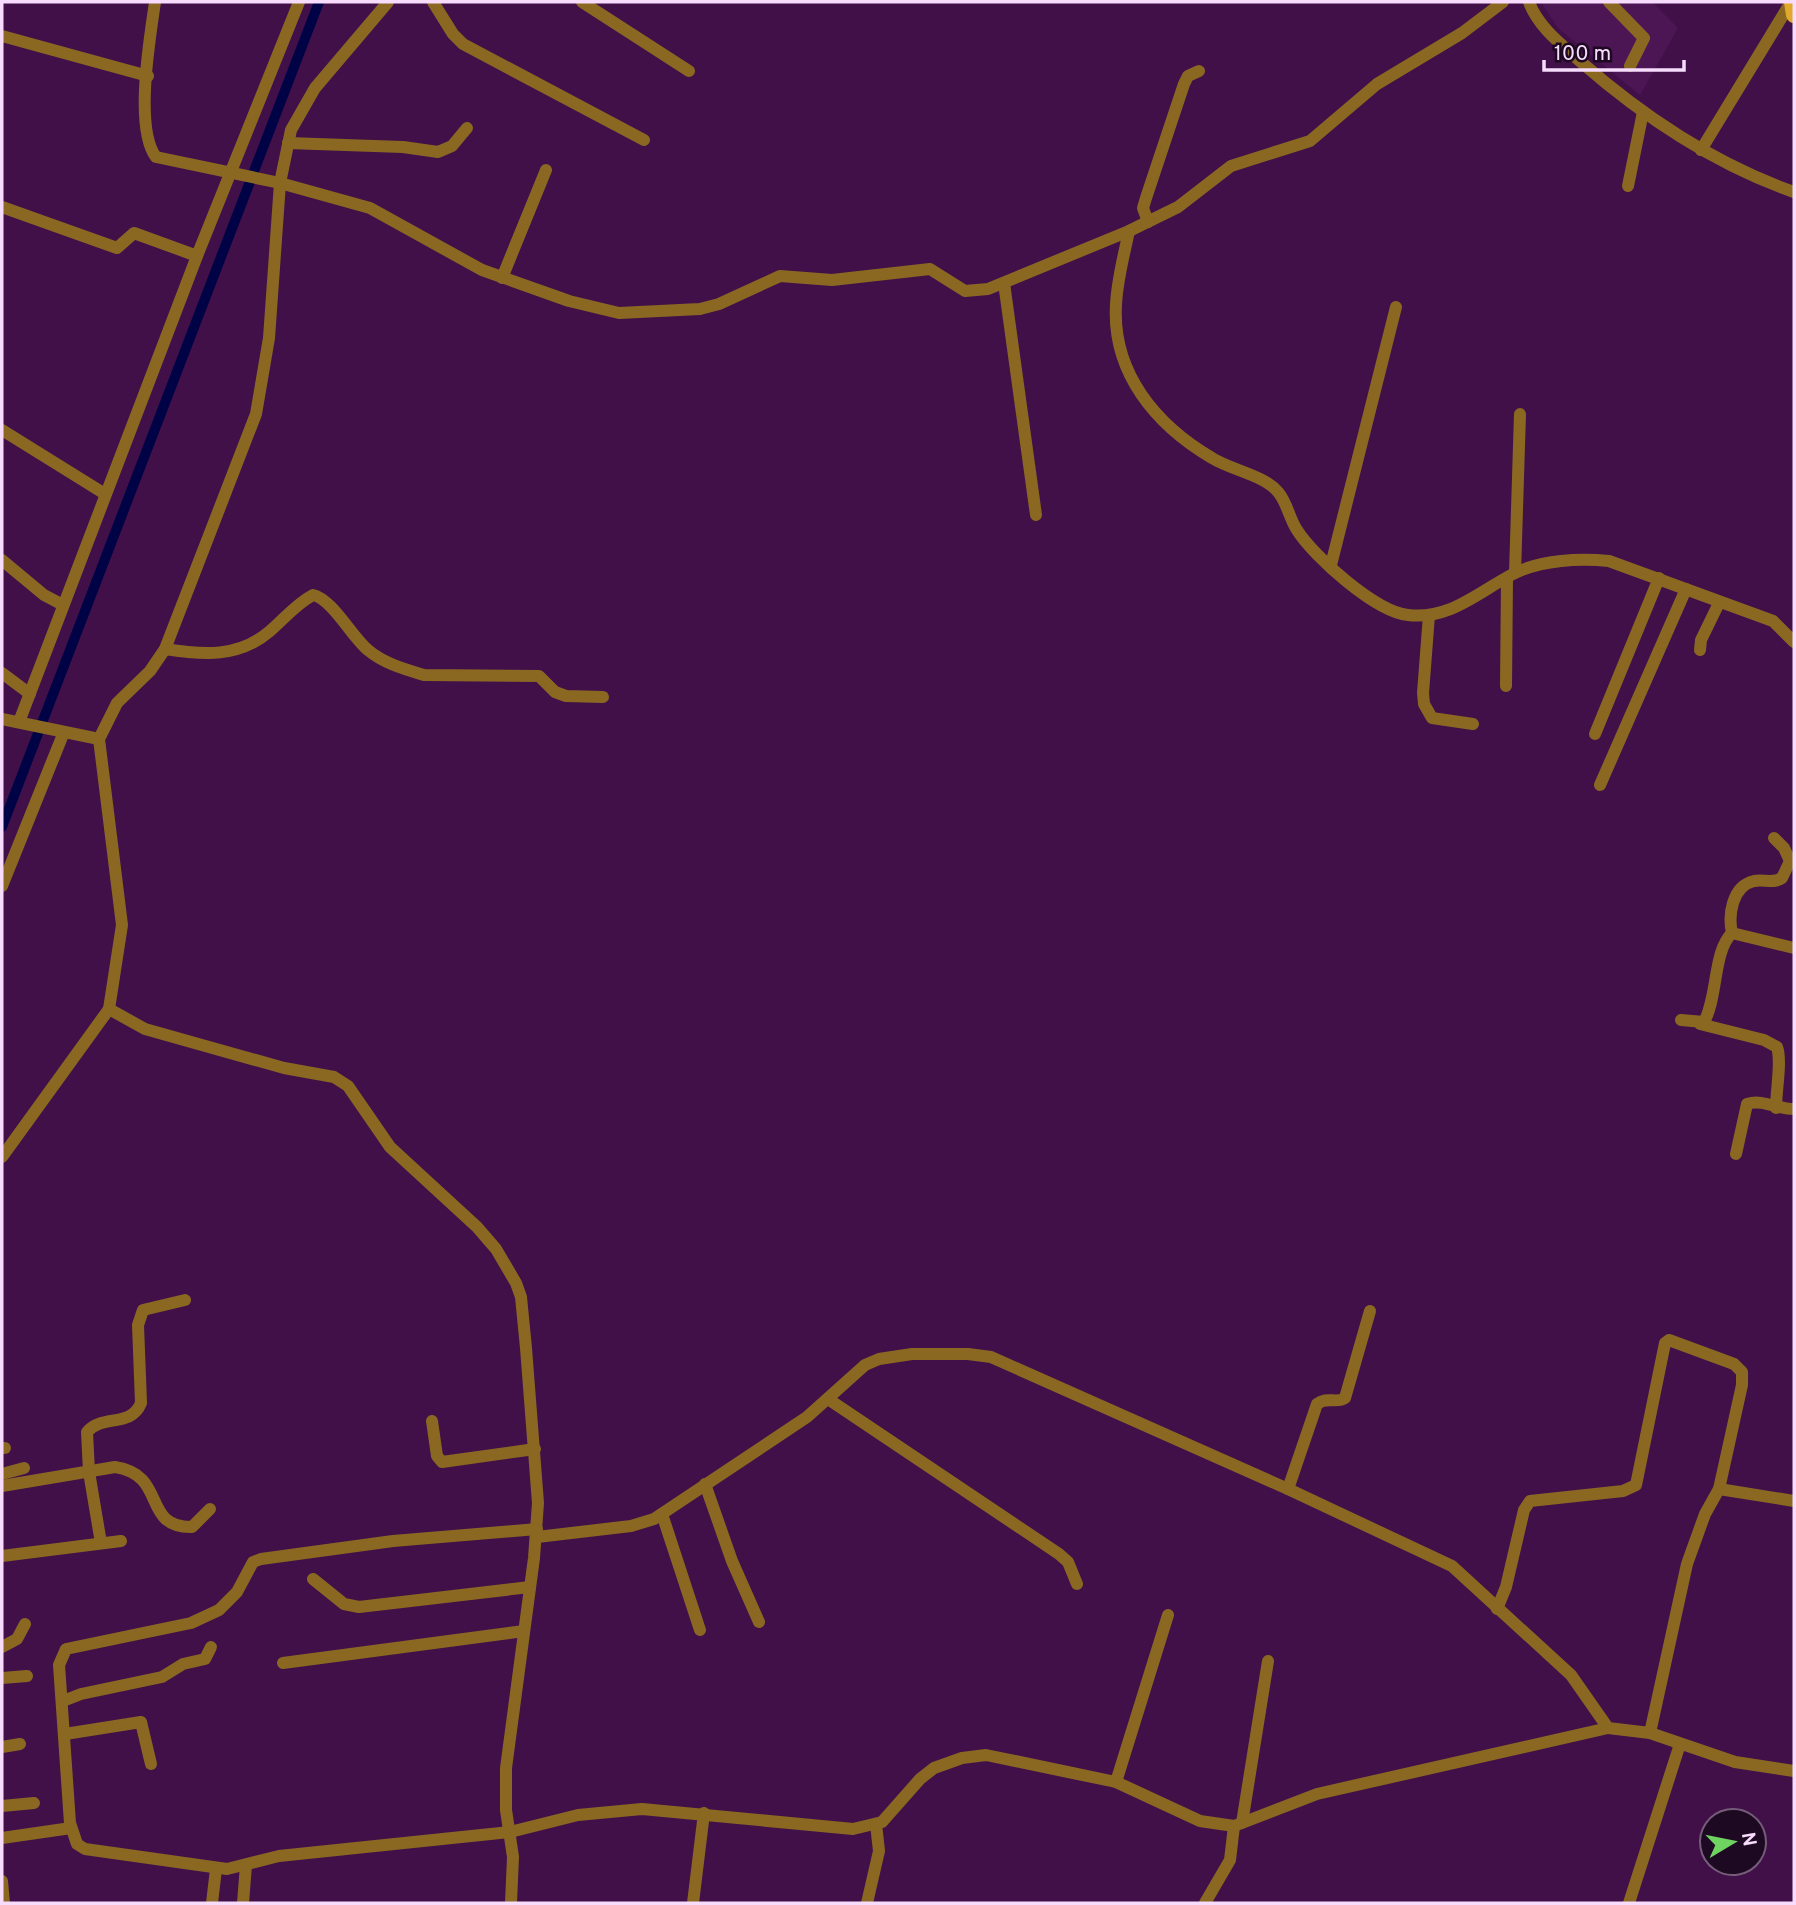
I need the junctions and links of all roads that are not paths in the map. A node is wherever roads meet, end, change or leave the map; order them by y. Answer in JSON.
{"nodes":[{"id":1,"x":155,"y":2,"type":"edge"},
{"id":2,"x":299,"y":2,"type":"edge"},
{"id":3,"x":388,"y":2,"type":"edge"},
{"id":4,"x":433,"y":2,"type":"edge"},
{"id":5,"x":582,"y":2,"type":"edge"},
{"id":6,"x":1503,"y":2,"type":"edge"},
{"id":7,"x":1529,"y":2,"type":"edge"},
{"id":8,"x":1609,"y":2,"type":"edge"},
{"id":9,"x":1791,"y":2,"type":"edge"},
{"id":10,"x":1794,"y":15,"type":"edge"},
{"id":11,"x":2,"y":36,"type":"edge"},
{"id":12,"x":1630,"y":66,"type":"dead end"},
{"id":13,"x":689,"y":71,"type":"dead end"},
{"id":14,"x":1199,"y":71,"type":"dead end"},
{"id":15,"x":148,"y":76,"type":"junction"},
{"id":16,"x":1643,"y":112,"type":"junction"},
{"id":17,"x":467,"y":128,"type":"dead end"},
{"id":18,"x":644,"y":140,"type":"dead end"},
{"id":19,"x":288,"y":143,"type":"junction"},
{"id":20,"x":1701,"y":150,"type":"junction"},
{"id":21,"x":546,"y":170,"type":"dead end"},
{"id":22,"x":230,"y":173,"type":"junction"},
{"id":23,"x":280,"y":183,"type":"junction"},
{"id":24,"x":1628,"y":186,"type":"dead end"},
{"id":25,"x":1794,"y":192,"type":"edge"},
{"id":26,"x":2,"y":207,"type":"edge"},
{"id":27,"x":1148,"y":222,"type":"junction"},
{"id":28,"x":1129,"y":231,"type":"junction"},
{"id":29,"x":197,"y":256,"type":"junction"},
{"id":30,"x":502,"y":278,"type":"junction"},
{"id":31,"x":1004,"y":283,"type":"junction"},
{"id":32,"x":1396,"y":307,"type":"dead end"},
{"id":33,"x":1520,"y":414,"type":"dead end"},
{"id":34,"x":2,"y":430,"type":"edge"},
{"id":35,"x":105,"y":494,"type":"junction"},
{"id":36,"x":1036,"y":515,"type":"dead end"},
{"id":37,"x":2,"y":560,"type":"edge"},
{"id":38,"x":1331,"y":565,"type":"junction"},
{"id":39,"x":1511,"y":576,"type":"junction"},
{"id":40,"x":1659,"y":578,"type":"junction"},
{"id":41,"x":1686,"y":589,"type":"junction"},
{"id":42,"x":1719,"y":603,"type":"junction"},
{"id":43,"x":63,"y":605,"type":"junction"},
{"id":44,"x":1429,"y":615,"type":"junction"},
{"id":45,"x":1794,"y":642,"type":"edge"},
{"id":46,"x":165,"y":649,"type":"junction"},
{"id":47,"x":1700,"y":650,"type":"dead end"},
{"id":48,"x":2,"y":673,"type":"edge"},
{"id":49,"x":1506,"y":687,"type":"dead end"},
{"id":50,"x":30,"y":694,"type":"junction"},
{"id":51,"x":603,"y":696,"type":"dead end"},
{"id":52,"x":2,"y":719,"type":"edge"},
{"id":53,"x":25,"y":723,"type":"junction"},
{"id":54,"x":1473,"y":724,"type":"dead end"},
{"id":55,"x":60,"y":731,"type":"junction"},
{"id":56,"x":1595,"y":734,"type":"dead end"},
{"id":57,"x":99,"y":739,"type":"junction"},
{"id":58,"x":1600,"y":785,"type":"dead end"},
{"id":59,"x":1774,"y":838,"type":"dead end"},
{"id":60,"x":2,"y":886,"type":"edge"},
{"id":61,"x":1732,"y":933,"type":"junction"},
{"id":62,"x":1794,"y":948,"type":"edge"},
{"id":63,"x":109,"y":1009,"type":"junction"},
{"id":64,"x":1681,"y":1020,"type":"dead end"},
{"id":65,"x":1700,"y":1024,"type":"junction"},
{"id":66,"x":1776,"y":1108,"type":"junction"},
{"id":67,"x":1794,"y":1109,"type":"edge"},
{"id":68,"x":1736,"y":1154,"type":"dead end"},
{"id":69,"x":2,"y":1157,"type":"edge"},
{"id":70,"x":185,"y":1300,"type":"dead end"},
{"id":71,"x":1370,"y":1311,"type":"dead end"},
{"id":72,"x":828,"y":1399,"type":"junction"},
{"id":73,"x":432,"y":1421,"type":"dead end"},
{"id":74,"x":535,"y":1449,"type":"junction"},
{"id":75,"x":24,"y":1468,"type":"dead end"},
{"id":76,"x":89,"y":1472,"type":"junction"},
{"id":77,"x":2,"y":1474,"type":"edge"},
{"id":78,"x":705,"y":1484,"type":"junction"},
{"id":79,"x":2,"y":1486,"type":"edge"},
{"id":80,"x":1288,"y":1489,"type":"junction"},
{"id":81,"x":1719,"y":1489,"type":"junction"},
{"id":82,"x":1794,"y":1502,"type":"edge"},
{"id":83,"x":210,"y":1509,"type":"dead end"},
{"id":84,"x":662,"y":1514,"type":"junction"},
{"id":85,"x":537,"y":1533,"type":"junction"},
{"id":86,"x":121,"y":1541,"type":"dead end"},
{"id":87,"x":100,"y":1543,"type":"junction"},
{"id":88,"x":2,"y":1556,"type":"edge"},
{"id":89,"x":313,"y":1579,"type":"dead end"},
{"id":90,"x":1077,"y":1584,"type":"dead end"},
{"id":91,"x":530,"y":1587,"type":"junction"},
{"id":92,"x":1497,"y":1609,"type":"junction"},
{"id":93,"x":1168,"y":1615,"type":"dead end"},
{"id":94,"x":759,"y":1622,"type":"dead end"},
{"id":95,"x":25,"y":1624,"type":"dead end"},
{"id":96,"x":699,"y":1630,"type":"dead end"},
{"id":97,"x":524,"y":1631,"type":"junction"},
{"id":98,"x":2,"y":1647,"type":"edge"},
{"id":99,"x":211,"y":1647,"type":"dead end"},
{"id":100,"x":1268,"y":1661,"type":"dead end"},
{"id":101,"x":283,"y":1663,"type":"dead end"},
{"id":102,"x":27,"y":1676,"type":"dead end"},
{"id":103,"x":2,"y":1678,"type":"edge"},
{"id":104,"x":64,"y":1701,"type":"junction"},
{"id":105,"x":1608,"y":1728,"type":"junction"},
{"id":106,"x":1650,"y":1733,"type":"junction"},
{"id":107,"x":65,"y":1734,"type":"junction"},
{"id":108,"x":20,"y":1744,"type":"dead end"},
{"id":109,"x":1680,"y":1744,"type":"junction"},
{"id":110,"x":2,"y":1747,"type":"edge"},
{"id":111,"x":151,"y":1764,"type":"dead end"},
{"id":112,"x":1794,"y":1771,"type":"edge"},
{"id":113,"x":1116,"y":1782,"type":"junction"},
{"id":114,"x":34,"y":1803,"type":"dead end"},
{"id":115,"x":2,"y":1807,"type":"edge"},
{"id":116,"x":704,"y":1813,"type":"junction"},
{"id":117,"x":876,"y":1825,"type":"junction"},
{"id":118,"x":1238,"y":1825,"type":"junction"},
{"id":119,"x":71,"y":1828,"type":"junction"},
{"id":120,"x":510,"y":1832,"type":"junction"},
{"id":121,"x":2,"y":1838,"type":"edge"},
{"id":122,"x":246,"y":1865,"type":"junction"},
{"id":123,"x":216,"y":1869,"type":"junction"},
{"id":124,"x":2,"y":1881,"type":"edge"},
{"id":125,"x":4,"y":1903,"type":"edge"},
{"id":126,"x":212,"y":1903,"type":"edge"},
{"id":127,"x":243,"y":1903,"type":"edge"},
{"id":128,"x":511,"y":1903,"type":"edge"},
{"id":129,"x":693,"y":1903,"type":"edge"},
{"id":130,"x":867,"y":1903,"type":"edge"},
{"id":131,"x":1205,"y":1903,"type":"edge"},
{"id":132,"x":1629,"y":1903,"type":"edge"}],
"edges":[{"from":1,"to":15,"type":"street"},
{"from":2,"to":22,"type":"street"},
{"from":3,"to":19,"type":"street"},
{"from":4,"to":18,"type":"street"},
{"from":5,"to":13,"type":"street"},
{"from":6,"to":27,"type":"street"},
{"from":7,"to":16,"type":"street"},
{"from":8,"to":12,"type":"street"},
{"from":9,"to":10,"type":"main road"},
{"from":9,"to":20,"type":"street"},
{"from":11,"to":15,"type":"street"},
{"from":14,"to":27,"type":"street"},
{"from":15,"to":22,"type":"street"},
{"from":16,"to":20,"type":"street"},
{"from":16,"to":24,"type":"street"},
{"from":17,"to":19,"type":"street"},
{"from":19,"to":23,"type":"street"},
{"from":20,"to":25,"type":"street"},
{"from":21,"to":30,"type":"street"},
{"from":22,"to":23,"type":"street"},
{"from":22,"to":29,"type":"street"},
{"from":23,"to":30,"type":"street"},
{"from":23,"to":46,"type":"street"},
{"from":26,"to":29,"type":"street"},
{"from":27,"to":28,"type":"street"},
{"from":28,"to":31,"type":"street"},
{"from":28,"to":38,"type":"street"},
{"from":29,"to":35,"type":"street"},
{"from":30,"to":31,"type":"street"},
{"from":31,"to":36,"type":"street"},
{"from":32,"to":38,"type":"street"},
{"from":33,"to":39,"type":"street"},
{"from":34,"to":35,"type":"street"},
{"from":35,"to":43,"type":"street"},
{"from":37,"to":43,"type":"street"},
{"from":38,"to":44,"type":"street"},
{"from":39,"to":40,"type":"street"},
{"from":39,"to":44,"type":"street"},
{"from":39,"to":49,"type":"street"},
{"from":40,"to":41,"type":"street"},
{"from":40,"to":56,"type":"street"},
{"from":41,"to":42,"type":"street"},
{"from":41,"to":58,"type":"street"},
{"from":42,"to":45,"type":"street"},
{"from":42,"to":47,"type":"street"},
{"from":43,"to":50,"type":"street"},
{"from":44,"to":54,"type":"street"},
{"from":46,"to":51,"type":"street"},
{"from":46,"to":57,"type":"street"},
{"from":48,"to":50,"type":"street"},
{"from":50,"to":53,"type":"street"},
{"from":52,"to":53,"type":"street"},
{"from":53,"to":55,"type":"street"},
{"from":55,"to":57,"type":"street"},
{"from":55,"to":60,"type":"street"},
{"from":57,"to":63,"type":"street"},
{"from":59,"to":61,"type":"street"},
{"from":61,"to":62,"type":"street"},
{"from":61,"to":65,"type":"street"},
{"from":63,"to":69,"type":"street"},
{"from":63,"to":74,"type":"street"},
{"from":64,"to":65,"type":"street"},
{"from":65,"to":66,"type":"street"},
{"from":66,"to":67,"type":"street"},
{"from":66,"to":68,"type":"street"},
{"from":70,"to":76,"type":"street"},
{"from":71,"to":80,"type":"street"},
{"from":72,"to":78,"type":"street"},
{"from":72,"to":80,"type":"street"},
{"from":72,"to":90,"type":"street"},
{"from":73,"to":74,"type":"street"},
{"from":74,"to":85,"type":"street"},
{"from":75,"to":77,"type":"street"},
{"from":76,"to":79,"type":"street"},
{"from":76,"to":83,"type":"street"},
{"from":76,"to":87,"type":"street"},
{"from":78,"to":84,"type":"street"},
{"from":78,"to":94,"type":"street"},
{"from":80,"to":92,"type":"street"},
{"from":81,"to":82,"type":"street"},
{"from":81,"to":92,"type":"street"},
{"from":81,"to":106,"type":"street"},
{"from":84,"to":85,"type":"street"},
{"from":84,"to":96,"type":"street"},
{"from":85,"to":91,"type":"street"},
{"from":85,"to":104,"type":"street"},
{"from":86,"to":87,"type":"street"},
{"from":87,"to":88,"type":"street"},
{"from":89,"to":91,"type":"street"},
{"from":91,"to":97,"type":"street"},
{"from":92,"to":105,"type":"street"},
{"from":93,"to":113,"type":"street"},
{"from":95,"to":98,"type":"street"},
{"from":97,"to":101,"type":"street"},
{"from":97,"to":120,"type":"street"},
{"from":99,"to":104,"type":"street"},
{"from":100,"to":118,"type":"street"},
{"from":102,"to":103,"type":"street"},
{"from":104,"to":107,"type":"street"},
{"from":105,"to":106,"type":"street"},
{"from":105,"to":118,"type":"street"},
{"from":106,"to":109,"type":"street"},
{"from":107,"to":111,"type":"street"},
{"from":107,"to":119,"type":"street"},
{"from":108,"to":110,"type":"street"},
{"from":109,"to":112,"type":"street"},
{"from":109,"to":132,"type":"street"},
{"from":113,"to":117,"type":"street"},
{"from":113,"to":118,"type":"street"},
{"from":114,"to":115,"type":"street"},
{"from":116,"to":117,"type":"street"},
{"from":116,"to":120,"type":"street"},
{"from":116,"to":129,"type":"street"},
{"from":117,"to":130,"type":"street"},
{"from":118,"to":131,"type":"street"},
{"from":119,"to":121,"type":"street"},
{"from":119,"to":123,"type":"street"},
{"from":120,"to":122,"type":"street"},
{"from":120,"to":128,"type":"street"},
{"from":122,"to":123,"type":"street"},
{"from":122,"to":127,"type":"street"},
{"from":123,"to":126,"type":"street"},
{"from":124,"to":125,"type":"street"}]}
